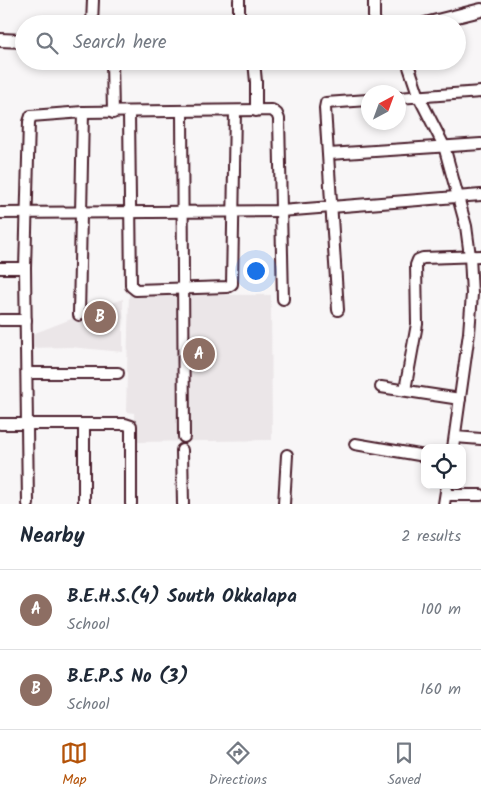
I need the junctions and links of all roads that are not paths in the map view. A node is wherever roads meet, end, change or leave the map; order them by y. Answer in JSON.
{"nodes":[{"id":1,"x":93,"y":0,"type":"edge"},
{"id":2,"x":239,"y":0,"type":"edge"},
{"id":3,"x":374,"y":0,"type":"edge"},
{"id":4,"x":481,"y":10,"type":"edge"},
{"id":5,"x":92,"y":15,"type":"edge"},
{"id":6,"x":239,"y":15,"type":"edge"},
{"id":7,"x":374,"y":15,"type":"edge"},
{"id":8,"x":461,"y":15,"type":"edge"},
{"id":9,"x":0,"y":40,"type":"edge"},
{"id":10,"x":15,"y":41,"type":"edge"},
{"id":11,"x":112,"y":70,"type":"edge"},
{"id":12,"x":255,"y":70,"type":"edge"},
{"id":13,"x":410,"y":70,"type":"edge"},
{"id":14,"x":481,"y":92,"type":"edge"},
{"id":15,"x":419,"y":97,"type":"junction"},
{"id":16,"x":406,"y":98,"type":"edge"},
{"id":17,"x":361,"y":100,"type":"edge"},
{"id":18,"x":234,"y":111,"type":"junction"},
{"id":19,"x":256,"y":111,"type":"junction"},
{"id":20,"x":83,"y":112,"type":"junction"},
{"id":21,"x":182,"y":112,"type":"junction"},
{"id":22,"x":113,"y":113,"type":"junction"},
{"id":23,"x":130,"y":113,"type":"junction"},
{"id":24,"x":481,"y":144,"type":"edge"},
{"id":25,"x":444,"y":146,"type":"junction"},
{"id":26,"x":329,"y":154,"type":"junction"},
{"id":27,"x":481,"y":195,"type":"edge"},
{"id":28,"x":459,"y":197,"type":"junction"},
{"id":29,"x":332,"y":207,"type":"junction"},
{"id":30,"x":281,"y":211,"type":"junction"},
{"id":31,"x":130,"y":212,"type":"junction"},
{"id":32,"x":183,"y":212,"type":"junction"},
{"id":33,"x":234,"y":212,"type":"junction"},
{"id":34,"x":0,"y":213,"type":"edge"},
{"id":35,"x":26,"y":213,"type":"junction"},
{"id":36,"x":81,"y":213,"type":"junction"},
{"id":37,"x":470,"y":256,"type":"junction"},
{"id":38,"x":481,"y":256,"type":"edge"},
{"id":39,"x":0,"y":268,"type":"edge"},
{"id":40,"x":25,"y":268,"type":"junction"},
{"id":41,"x":182,"y":288,"type":"junction"},
{"id":42,"x":283,"y":299,"type":"dead end"},
{"id":43,"x":476,"y":307,"type":"edge"},
{"id":44,"x":338,"y":310,"type":"dead end"},
{"id":45,"x":79,"y":315,"type":"dead end"},
{"id":46,"x":0,"y":320,"type":"edge"},
{"id":47,"x":26,"y":320,"type":"junction"},
{"id":48,"x":27,"y":373,"type":"junction"},
{"id":49,"x":118,"y":373,"type":"dead end"},
{"id":50,"x":381,"y":386,"type":"dead end"},
{"id":51,"x":406,"y":390,"type":"junction"},
{"id":52,"x":460,"y":399,"type":"junction"},
{"id":53,"x":0,"y":424,"type":"edge"},
{"id":54,"x":27,"y":424,"type":"junction"},
{"id":55,"x":84,"y":424,"type":"junction"},
{"id":56,"x":184,"y":437,"type":"dead end"},
{"id":57,"x":481,"y":439,"type":"edge"},
{"id":58,"x":454,"y":442,"type":"edge"},
{"id":59,"x":355,"y":444,"type":"dead end"},
{"id":60,"x":182,"y":450,"type":"dead end"},
{"id":61,"x":287,"y":455,"type":"dead end"},
{"id":62,"x":421,"y":455,"type":"edge"},
{"id":63,"x":446,"y":495,"type":"edge"},
{"id":64,"x":481,"y":495,"type":"edge"},
{"id":65,"x":28,"y":504,"type":"edge"},
{"id":66,"x":84,"y":504,"type":"edge"},
{"id":67,"x":131,"y":504,"type":"edge"},
{"id":68,"x":183,"y":504,"type":"edge"},
{"id":69,"x":284,"y":504,"type":"edge"}],
"edges":[{"from":1,"to":5,"type":"street"},
{"from":2,"to":6,"type":"street"},
{"from":3,"to":7,"type":"street"},
{"from":4,"to":8,"type":"main road"},
{"from":9,"to":10,"type":"main road"},
{"from":11,"to":22,"type":"street"},
{"from":12,"to":19,"type":"street"},
{"from":13,"to":15,"type":"street"},
{"from":14,"to":15,"type":"street"},
{"from":15,"to":16,"type":"street"},
{"from":15,"to":25,"type":"street"},
{"from":17,"to":26,"type":"street"},
{"from":18,"to":19,"type":"street"},
{"from":18,"to":21,"type":"street"},
{"from":18,"to":33,"type":"street"},
{"from":19,"to":30,"type":"street"},
{"from":20,"to":22,"type":"street"},
{"from":20,"to":35,"type":"street"},
{"from":20,"to":36,"type":"street"},
{"from":21,"to":23,"type":"street"},
{"from":21,"to":32,"type":"street"},
{"from":22,"to":23,"type":"street"},
{"from":23,"to":31,"type":"street"},
{"from":24,"to":25,"type":"street"},
{"from":25,"to":26,"type":"street"},
{"from":25,"to":28,"type":"street"},
{"from":26,"to":29,"type":"street"},
{"from":27,"to":28,"type":"street"},
{"from":28,"to":29,"type":"street"},
{"from":28,"to":37,"type":"street"},
{"from":29,"to":30,"type":"street"},
{"from":29,"to":44,"type":"street"},
{"from":30,"to":33,"type":"street"},
{"from":30,"to":42,"type":"street"},
{"from":31,"to":32,"type":"street"},
{"from":31,"to":36,"type":"street"},
{"from":31,"to":41,"type":"street"},
{"from":32,"to":33,"type":"street"},
{"from":32,"to":41,"type":"street"},
{"from":33,"to":41,"type":"street"},
{"from":34,"to":35,"type":"street"},
{"from":35,"to":36,"type":"street"},
{"from":35,"to":40,"type":"street"},
{"from":36,"to":45,"type":"street"},
{"from":37,"to":38,"type":"street"},
{"from":37,"to":43,"type":"street"},
{"from":37,"to":51,"type":"street"},
{"from":39,"to":40,"type":"street"},
{"from":40,"to":47,"type":"street"},
{"from":41,"to":56,"type":"street"},
{"from":43,"to":52,"type":"street"},
{"from":46,"to":47,"type":"street"},
{"from":47,"to":48,"type":"street"},
{"from":48,"to":49,"type":"street"},
{"from":48,"to":54,"type":"street"},
{"from":50,"to":51,"type":"street"},
{"from":51,"to":52,"type":"street"},
{"from":52,"to":58,"type":"street"},
{"from":53,"to":54,"type":"street"},
{"from":54,"to":55,"type":"street"},
{"from":54,"to":65,"type":"street"},
{"from":55,"to":66,"type":"street"},
{"from":55,"to":67,"type":"street"},
{"from":57,"to":58,"type":"street"},
{"from":59,"to":62,"type":"street"},
{"from":60,"to":68,"type":"street"},
{"from":61,"to":69,"type":"street"},
{"from":63,"to":64,"type":"street"}]}
